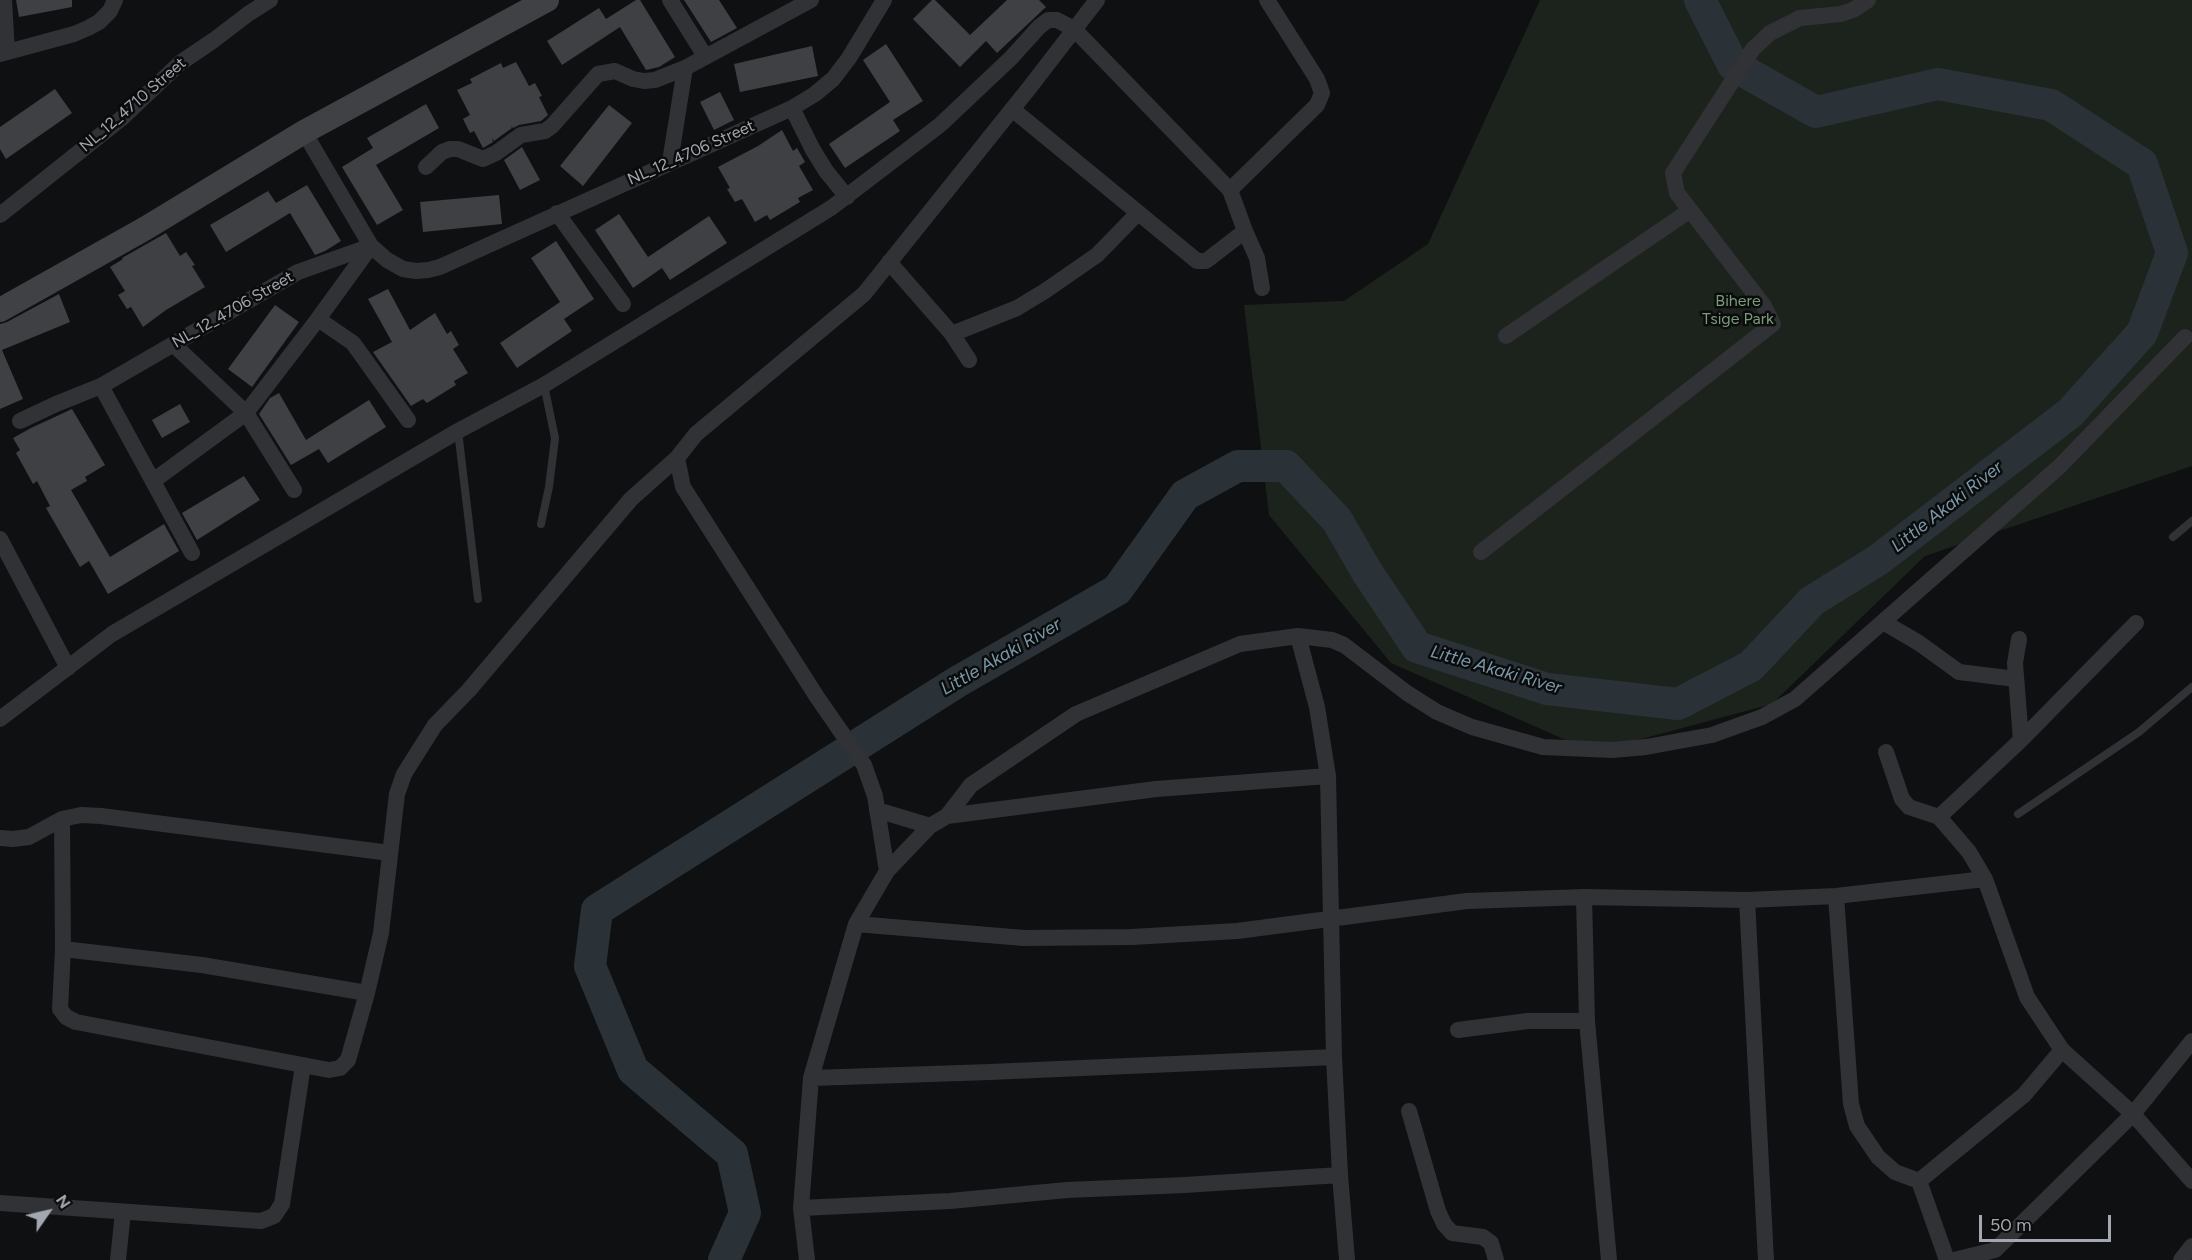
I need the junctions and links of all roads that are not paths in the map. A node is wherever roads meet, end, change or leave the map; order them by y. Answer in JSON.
{"nodes":[{"id":1,"x":4,"y":0,"type":"edge"},
{"id":2,"x":115,"y":0,"type":"edge"},
{"id":3,"x":270,"y":0,"type":"edge"},
{"id":4,"x":547,"y":0,"type":"edge"},
{"id":5,"x":670,"y":0,"type":"edge"},
{"id":6,"x":811,"y":0,"type":"edge"},
{"id":7,"x":884,"y":0,"type":"edge"},
{"id":8,"x":1097,"y":0,"type":"edge"},
{"id":9,"x":1267,"y":0,"type":"edge"},
{"id":10,"x":1868,"y":0,"type":"edge"},
{"id":11,"x":1074,"y":29,"type":"junction"},
{"id":12,"x":3,"y":53,"type":"edge"},
{"id":13,"x":705,"y":56,"type":"junction"},
{"id":14,"x":685,"y":68,"type":"junction"},
{"id":15,"x":792,"y":108,"type":"junction"},
{"id":16,"x":1012,"y":110,"type":"junction"},
{"id":17,"x":304,"y":132,"type":"junction"},
{"id":18,"x":670,"y":162,"type":"junction"},
{"id":19,"x":426,"y":167,"type":"dead end"},
{"id":20,"x":1230,"y":190,"type":"junction"},
{"id":21,"x":847,"y":197,"type":"junction"},
{"id":22,"x":1689,"y":211,"type":"junction"},
{"id":23,"x":557,"y":213,"type":"junction"},
{"id":24,"x":1138,"y":213,"type":"junction"},
{"id":25,"x":0,"y":215,"type":"edge"},
{"id":26,"x":1245,"y":231,"type":"junction"},
{"id":27,"x":371,"y":246,"type":"junction"},
{"id":28,"x":889,"y":262,"type":"junction"},
{"id":29,"x":1262,"y":288,"type":"dead end"},
{"id":30,"x":623,"y":304,"type":"dead end"},
{"id":31,"x":0,"y":310,"type":"edge"},
{"id":32,"x":318,"y":319,"type":"junction"},
{"id":33,"x":952,"y":334,"type":"junction"},
{"id":34,"x":1506,"y":336,"type":"dead end"},
{"id":35,"x":2185,"y":337,"type":"dead end"},
{"id":36,"x":173,"y":344,"type":"junction"},
{"id":37,"x":969,"y":360,"type":"dead end"},
{"id":38,"x":544,"y":385,"type":"junction"},
{"id":39,"x":101,"y":386,"type":"junction"},
{"id":40,"x":246,"y":413,"type":"junction"},
{"id":41,"x":408,"y":420,"type":"dead end"},
{"id":42,"x":20,"y":421,"type":"dead end"},
{"id":43,"x":458,"y":431,"type":"junction"},
{"id":44,"x":677,"y":458,"type":"junction"},
{"id":45,"x":153,"y":481,"type":"junction"},
{"id":46,"x":294,"y":490,"type":"dead end"},
{"id":47,"x":2192,"y":520,"type":"edge"},
{"id":48,"x":541,"y":524,"type":"dead end"},
{"id":49,"x":2174,"y":537,"type":"dead end"},
{"id":50,"x":0,"y":539,"type":"edge"},
{"id":51,"x":1481,"y":552,"type":"dead end"},
{"id":52,"x":192,"y":553,"type":"dead end"},
{"id":53,"x":478,"y":600,"type":"dead end"},
{"id":54,"x":1883,"y":622,"type":"junction"},
{"id":55,"x":2136,"y":623,"type":"dead end"},
{"id":56,"x":1298,"y":636,"type":"junction"},
{"id":57,"x":2019,"y":639,"type":"dead end"},
{"id":58,"x":68,"y":668,"type":"junction"},
{"id":59,"x":2016,"y":679,"type":"junction"},
{"id":60,"x":2192,"y":687,"type":"edge"},
{"id":61,"x":0,"y":719,"type":"edge"},
{"id":62,"x":2021,"y":740,"type":"junction"},
{"id":63,"x":1886,"y":752,"type":"dead end"},
{"id":64,"x":1328,"y":776,"type":"junction"},
{"id":65,"x":878,"y":810,"type":"junction"},
{"id":66,"x":2018,"y":814,"type":"dead end"},
{"id":67,"x":947,"y":816,"type":"junction"},
{"id":68,"x":1939,"y":817,"type":"junction"},
{"id":69,"x":62,"y":819,"type":"junction"},
{"id":70,"x":930,"y":826,"type":"junction"},
{"id":71,"x":0,"y":838,"type":"edge"},
{"id":72,"x":390,"y":853,"type":"junction"},
{"id":73,"x":887,"y":871,"type":"junction"},
{"id":74,"x":1985,"y":879,"type":"junction"},
{"id":75,"x":1836,"y":896,"type":"junction"},
{"id":76,"x":1584,"y":897,"type":"junction"},
{"id":77,"x":1747,"y":900,"type":"junction"},
{"id":78,"x":1330,"y":920,"type":"junction"},
{"id":79,"x":856,"y":924,"type":"junction"},
{"id":80,"x":63,"y":950,"type":"junction"},
{"id":81,"x":367,"y":993,"type":"junction"},
{"id":82,"x":1587,"y":1021,"type":"junction"},
{"id":83,"x":1458,"y":1030,"type":"dead end"},
{"id":84,"x":2192,"y":1041,"type":"edge"},
{"id":85,"x":2062,"y":1050,"type":"junction"},
{"id":86,"x":1334,"y":1057,"type":"junction"},
{"id":87,"x":303,"y":1065,"type":"junction"},
{"id":88,"x":811,"y":1078,"type":"junction"},
{"id":89,"x":1409,"y":1111,"type":"dead end"},
{"id":90,"x":2133,"y":1114,"type":"junction"},
{"id":91,"x":1340,"y":1175,"type":"junction"},
{"id":92,"x":1919,"y":1181,"type":"junction"},
{"id":93,"x":2192,"y":1181,"type":"edge"},
{"id":94,"x":0,"y":1203,"type":"edge"},
{"id":95,"x":801,"y":1208,"type":"junction"},
{"id":96,"x":123,"y":1212,"type":"junction"},
{"id":97,"x":2192,"y":1246,"type":"edge"},
{"id":98,"x":1997,"y":1255,"type":"edge"},
{"id":99,"x":118,"y":1260,"type":"edge"},
{"id":100,"x":807,"y":1260,"type":"edge"},
{"id":101,"x":1347,"y":1260,"type":"edge"},
{"id":102,"x":1496,"y":1260,"type":"edge"},
{"id":103,"x":1609,"y":1260,"type":"edge"},
{"id":104,"x":1766,"y":1260,"type":"edge"},
{"id":105,"x":1947,"y":1260,"type":"edge"},
{"id":106,"x":1954,"y":1260,"type":"edge"},
{"id":107,"x":2181,"y":1260,"type":"edge"}],
"edges":[{"from":1,"to":12,"type":"street"},
{"from":2,"to":12,"type":"street"},
{"from":3,"to":25,"type":"street","name":"NL_12_4710 Street"},
{"from":4,"to":17,"type":"street"},
{"from":5,"to":13,"type":"street"},
{"from":6,"to":13,"type":"street"},
{"from":7,"to":15,"type":"street","name":"NL_12_4706 Street"},
{"from":8,"to":11,"type":"street"},
{"from":9,"to":20,"type":"street"},
{"from":10,"to":22,"type":"street"},
{"from":11,"to":16,"type":"street"},
{"from":11,"to":20,"type":"street"},
{"from":11,"to":21,"type":"street"},
{"from":13,"to":14,"type":"street"},
{"from":14,"to":18,"type":"street"},
{"from":14,"to":19,"type":"street"},
{"from":15,"to":18,"type":"street","name":"NL_12_4706 Street"},
{"from":15,"to":21,"type":"street"},
{"from":16,"to":24,"type":"street"},
{"from":16,"to":28,"type":"street"},
{"from":17,"to":27,"type":"street","name":"NL_12_4706 Street"},
{"from":17,"to":31,"type":"street"},
{"from":18,"to":23,"type":"street","name":"NL_12_4706 Street"},
{"from":20,"to":26,"type":"street"},
{"from":21,"to":38,"type":"street"},
{"from":22,"to":34,"type":"street"},
{"from":22,"to":51,"type":"street"},
{"from":23,"to":27,"type":"street","name":"NL_12_4706 Street"},
{"from":23,"to":30,"type":"street"},
{"from":24,"to":26,"type":"street"},
{"from":24,"to":33,"type":"street"},
{"from":26,"to":29,"type":"street"},
{"from":27,"to":32,"type":"street"},
{"from":27,"to":36,"type":"street","name":"NL_12_4706 Street"},
{"from":28,"to":33,"type":"street"},
{"from":28,"to":44,"type":"street"},
{"from":32,"to":40,"type":"street"},
{"from":32,"to":41,"type":"street"},
{"from":33,"to":37,"type":"street"},
{"from":35,"to":54,"type":"street"},
{"from":36,"to":39,"type":"street","name":"NL_12_4706 Street"},
{"from":36,"to":40,"type":"street"},
{"from":38,"to":43,"type":"street"},
{"from":38,"to":48,"type":"lane"},
{"from":39,"to":42,"type":"street","name":"NL_12_4706 Street"},
{"from":39,"to":45,"type":"street"},
{"from":40,"to":45,"type":"street"},
{"from":40,"to":46,"type":"street"},
{"from":43,"to":53,"type":"lane"},
{"from":43,"to":58,"type":"street"},
{"from":44,"to":65,"type":"street"},
{"from":44,"to":72,"type":"street"},
{"from":45,"to":52,"type":"street"},
{"from":47,"to":49,"type":"lane"},
{"from":50,"to":58,"type":"street"},
{"from":54,"to":56,"type":"street"},
{"from":54,"to":59,"type":"street"},
{"from":55,"to":62,"type":"street"},
{"from":56,"to":64,"type":"street"},
{"from":56,"to":67,"type":"street"},
{"from":57,"to":59,"type":"street"},
{"from":58,"to":61,"type":"street"},
{"from":59,"to":62,"type":"street"},
{"from":60,"to":66,"type":"lane"},
{"from":62,"to":68,"type":"street"},
{"from":63,"to":68,"type":"street"},
{"from":64,"to":67,"type":"street"},
{"from":64,"to":78,"type":"street"},
{"from":65,"to":70,"type":"street"},
{"from":65,"to":73,"type":"street"},
{"from":67,"to":70,"type":"street"},
{"from":68,"to":74,"type":"street"},
{"from":69,"to":71,"type":"street"},
{"from":69,"to":72,"type":"street"},
{"from":69,"to":80,"type":"street"},
{"from":70,"to":73,"type":"street"},
{"from":72,"to":81,"type":"street"},
{"from":73,"to":79,"type":"street"},
{"from":74,"to":75,"type":"street"},
{"from":74,"to":85,"type":"street"},
{"from":75,"to":77,"type":"street"},
{"from":75,"to":92,"type":"street"},
{"from":76,"to":77,"type":"street"},
{"from":76,"to":78,"type":"street"},
{"from":76,"to":82,"type":"street"},
{"from":77,"to":104,"type":"street"},
{"from":78,"to":79,"type":"street"},
{"from":78,"to":86,"type":"street"},
{"from":79,"to":88,"type":"street"},
{"from":80,"to":81,"type":"street"},
{"from":80,"to":87,"type":"street"},
{"from":81,"to":87,"type":"street"},
{"from":82,"to":83,"type":"street"},
{"from":82,"to":103,"type":"street"},
{"from":84,"to":90,"type":"street"},
{"from":85,"to":90,"type":"street"},
{"from":85,"to":92,"type":"street"},
{"from":86,"to":88,"type":"street"},
{"from":86,"to":91,"type":"street"},
{"from":87,"to":96,"type":"street"},
{"from":88,"to":95,"type":"street"},
{"from":89,"to":102,"type":"street"},
{"from":90,"to":93,"type":"street"},
{"from":90,"to":98,"type":"street"},
{"from":91,"to":95,"type":"street"},
{"from":91,"to":101,"type":"street"},
{"from":92,"to":105,"type":"street"},
{"from":94,"to":96,"type":"street"},
{"from":95,"to":100,"type":"street"},
{"from":96,"to":99,"type":"street"},
{"from":97,"to":107,"type":"street"},
{"from":98,"to":106,"type":"street"}]}
